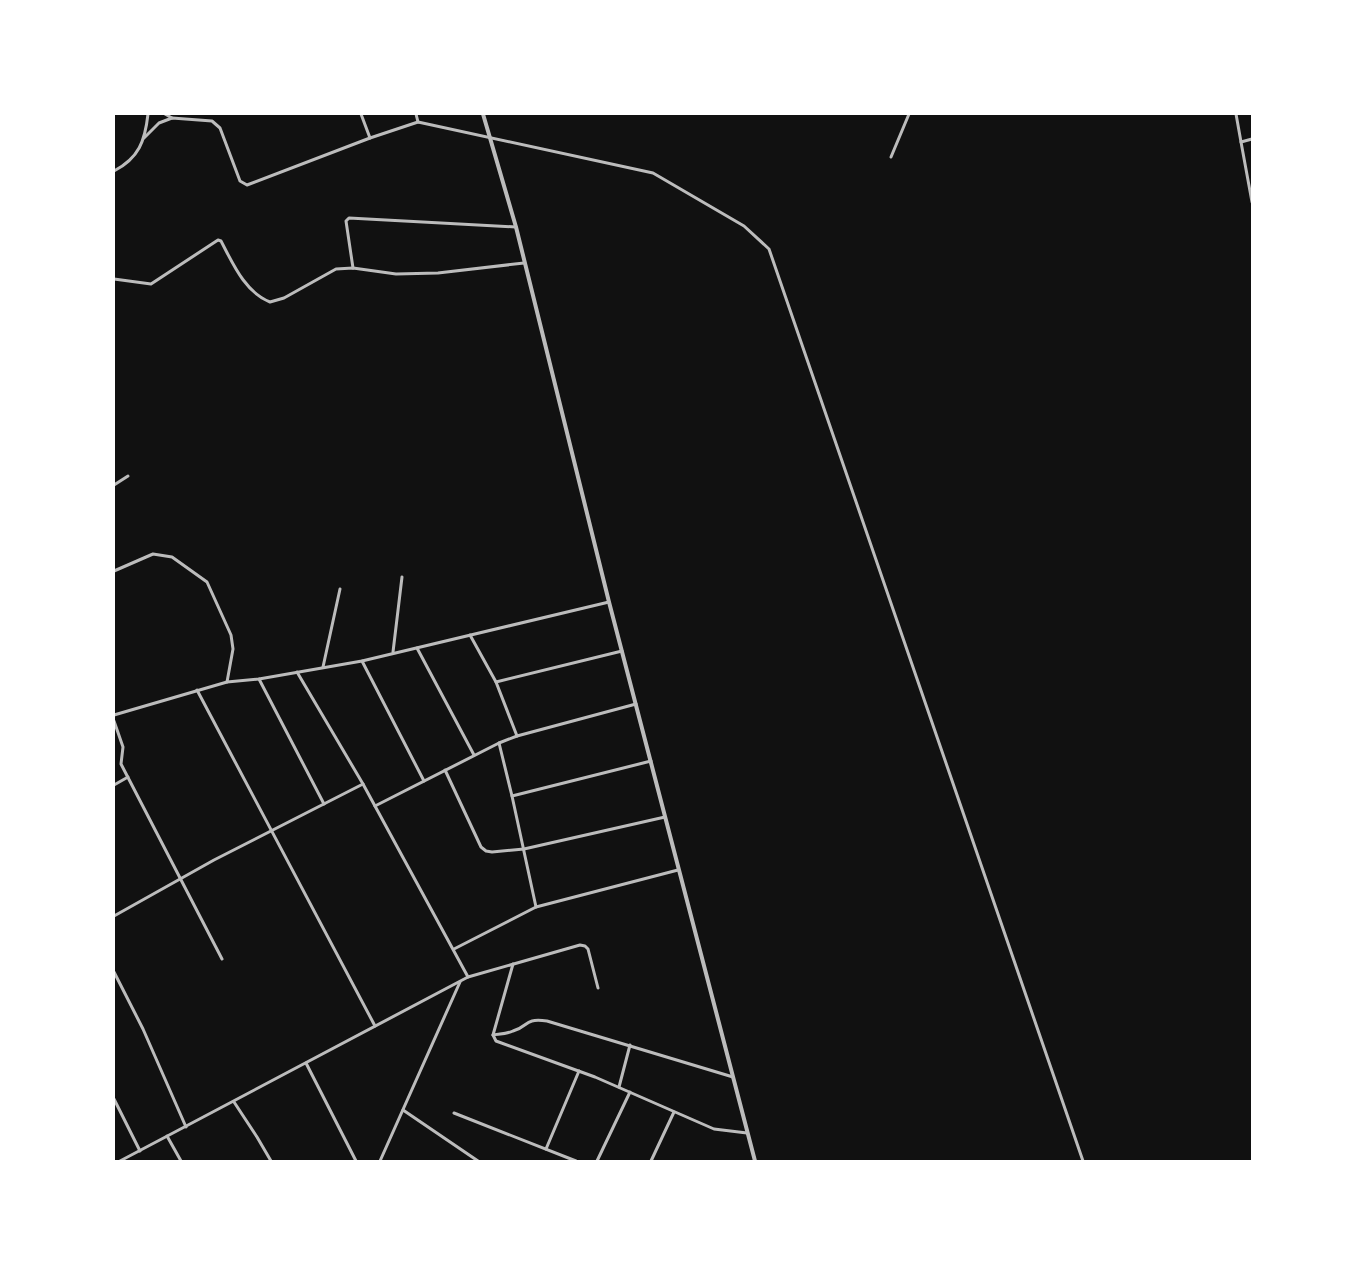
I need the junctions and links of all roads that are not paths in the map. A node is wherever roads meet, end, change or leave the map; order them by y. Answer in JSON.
{"nodes":[{"id":1,"x":148,"y":114,"type":"edge"},
{"id":2,"x":165,"y":114,"type":"edge"},
{"id":3,"x":361,"y":114,"type":"edge"},
{"id":4,"x":416,"y":114,"type":"edge"},
{"id":5,"x":483,"y":114,"type":"edge"},
{"id":6,"x":909,"y":114,"type":"edge"},
{"id":7,"x":1236,"y":114,"type":"edge"},
{"id":8,"x":172,"y":118,"type":"junction"},
{"id":9,"x":418,"y":122,"type":"junction"},
{"id":10,"x":144,"y":138,"type":"junction"},
{"id":11,"x":370,"y":138,"type":"junction"},
{"id":12,"x":489,"y":138,"type":"junction"},
{"id":13,"x":1252,"y":139,"type":"edge"},
{"id":14,"x":1241,"y":142,"type":"junction"},
{"id":15,"x":891,"y":157,"type":"dead end"},
{"id":16,"x":114,"y":171,"type":"edge"},
{"id":17,"x":1252,"y":202,"type":"edge"},
{"id":18,"x":516,"y":227,"type":"junction"},
{"id":19,"x":524,"y":263,"type":"junction"},
{"id":20,"x":353,"y":268,"type":"junction"},
{"id":21,"x":114,"y":279,"type":"edge"},
{"id":22,"x":128,"y":476,"type":"dead end"},
{"id":23,"x":114,"y":485,"type":"edge"},
{"id":24,"x":114,"y":571,"type":"edge"},
{"id":25,"x":402,"y":577,"type":"dead end"},
{"id":26,"x":340,"y":589,"type":"dead end"},
{"id":27,"x":609,"y":602,"type":"junction"},
{"id":28,"x":470,"y":635,"type":"junction"},
{"id":29,"x":417,"y":648,"type":"junction"},
{"id":30,"x":623,"y":651,"type":"junction"},
{"id":31,"x":393,"y":652,"type":"junction"},
{"id":32,"x":362,"y":661,"type":"junction"},
{"id":33,"x":324,"y":667,"type":"junction"},
{"id":34,"x":297,"y":672,"type":"junction"},
{"id":35,"x":259,"y":679,"type":"junction"},
{"id":36,"x":227,"y":682,"type":"junction"},
{"id":37,"x":496,"y":682,"type":"junction"},
{"id":38,"x":197,"y":690,"type":"junction"},
{"id":39,"x":636,"y":704,"type":"junction"},
{"id":40,"x":114,"y":716,"type":"edge"},
{"id":41,"x":114,"y":721,"type":"edge"},
{"id":42,"x":517,"y":736,"type":"junction"},
{"id":43,"x":499,"y":743,"type":"junction"},
{"id":44,"x":474,"y":755,"type":"junction"},
{"id":45,"x":651,"y":761,"type":"junction"},
{"id":46,"x":445,"y":770,"type":"junction"},
{"id":47,"x":128,"y":777,"type":"junction"},
{"id":48,"x":424,"y":781,"type":"junction"},
{"id":49,"x":363,"y":784,"type":"junction"},
{"id":50,"x":114,"y":785,"type":"edge"},
{"id":51,"x":512,"y":796,"type":"junction"},
{"id":52,"x":324,"y":804,"type":"junction"},
{"id":53,"x":375,"y":806,"type":"junction"},
{"id":54,"x":666,"y":817,"type":"junction"},
{"id":55,"x":271,"y":831,"type":"junction"},
{"id":56,"x":524,"y":849,"type":"junction"},
{"id":57,"x":678,"y":870,"type":"junction"},
{"id":58,"x":181,"y":878,"type":"junction"},
{"id":59,"x":536,"y":907,"type":"junction"},
{"id":60,"x":114,"y":916,"type":"edge"},
{"id":61,"x":454,"y":948,"type":"junction"},
{"id":62,"x":222,"y":959,"type":"dead end"},
{"id":63,"x":513,"y":963,"type":"junction"},
{"id":64,"x":114,"y":972,"type":"edge"},
{"id":65,"x":468,"y":977,"type":"junction"},
{"id":66,"x":460,"y":982,"type":"junction"},
{"id":67,"x":598,"y":988,"type":"dead end"},
{"id":68,"x":376,"y":1026,"type":"junction"},
{"id":69,"x":493,"y":1035,"type":"junction"},
{"id":70,"x":630,"y":1045,"type":"junction"},
{"id":71,"x":306,"y":1063,"type":"junction"},
{"id":72,"x":579,"y":1071,"type":"junction"},
{"id":73,"x":733,"y":1077,"type":"junction"},
{"id":74,"x":619,"y":1087,"type":"junction"},
{"id":75,"x":630,"y":1092,"type":"junction"},
{"id":76,"x":114,"y":1100,"type":"edge"},
{"id":77,"x":234,"y":1102,"type":"junction"},
{"id":78,"x":403,"y":1110,"type":"junction"},
{"id":79,"x":674,"y":1112,"type":"junction"},
{"id":80,"x":454,"y":1113,"type":"dead end"},
{"id":81,"x":186,"y":1127,"type":"junction"},
{"id":82,"x":747,"y":1133,"type":"junction"},
{"id":83,"x":168,"y":1136,"type":"junction"},
{"id":84,"x":546,"y":1149,"type":"junction"},
{"id":85,"x":140,"y":1151,"type":"junction"},
{"id":86,"x":382,"y":1160,"type":"edge"},
{"id":87,"x":120,"y":1161,"type":"edge"},
{"id":88,"x":181,"y":1161,"type":"edge"},
{"id":89,"x":271,"y":1161,"type":"edge"},
{"id":90,"x":356,"y":1161,"type":"edge"},
{"id":91,"x":387,"y":1161,"type":"edge"},
{"id":92,"x":478,"y":1161,"type":"edge"},
{"id":93,"x":576,"y":1161,"type":"edge"},
{"id":94,"x":597,"y":1161,"type":"edge"},
{"id":95,"x":651,"y":1161,"type":"edge"},
{"id":96,"x":755,"y":1161,"type":"edge"},
{"id":97,"x":1083,"y":1161,"type":"edge"}],
"edges":[{"from":1,"to":10,"type":"street"},
{"from":2,"to":8,"type":"street"},
{"from":3,"to":11,"type":"street"},
{"from":4,"to":9,"type":"street"},
{"from":5,"to":12,"type":"street"},
{"from":6,"to":15,"type":"street"},
{"from":7,"to":14,"type":"street"},
{"from":8,"to":10,"type":"street"},
{"from":8,"to":11,"type":"street"},
{"from":9,"to":11,"type":"street"},
{"from":9,"to":12,"type":"street"},
{"from":10,"to":16,"type":"street"},
{"from":12,"to":18,"type":"street"},
{"from":12,"to":97,"type":"street"},
{"from":13,"to":14,"type":"street"},
{"from":14,"to":17,"type":"street"},
{"from":18,"to":19,"type":"street"},
{"from":18,"to":20,"type":"street"},
{"from":19,"to":20,"type":"street"},
{"from":19,"to":27,"type":"street"},
{"from":20,"to":21,"type":"street"},
{"from":22,"to":23,"type":"street"},
{"from":24,"to":36,"type":"street"},
{"from":25,"to":31,"type":"street"},
{"from":26,"to":33,"type":"street"},
{"from":27,"to":28,"type":"street"},
{"from":27,"to":30,"type":"street"},
{"from":28,"to":29,"type":"street"},
{"from":28,"to":37,"type":"street"},
{"from":29,"to":31,"type":"street"},
{"from":29,"to":44,"type":"street"},
{"from":30,"to":37,"type":"street"},
{"from":30,"to":39,"type":"street"},
{"from":31,"to":32,"type":"street"},
{"from":32,"to":33,"type":"street"},
{"from":32,"to":48,"type":"street"},
{"from":33,"to":34,"type":"street"},
{"from":34,"to":35,"type":"street"},
{"from":34,"to":49,"type":"street"},
{"from":35,"to":36,"type":"street"},
{"from":35,"to":52,"type":"street"},
{"from":36,"to":38,"type":"street"},
{"from":37,"to":42,"type":"street"},
{"from":38,"to":40,"type":"street"},
{"from":38,"to":55,"type":"street"},
{"from":39,"to":42,"type":"street"},
{"from":39,"to":45,"type":"street"},
{"from":41,"to":47,"type":"street"},
{"from":42,"to":43,"type":"street"},
{"from":43,"to":44,"type":"street"},
{"from":43,"to":51,"type":"street"},
{"from":44,"to":46,"type":"street"},
{"from":45,"to":51,"type":"street"},
{"from":45,"to":54,"type":"street"},
{"from":46,"to":48,"type":"street"},
{"from":46,"to":56,"type":"street"},
{"from":47,"to":50,"type":"street"},
{"from":47,"to":58,"type":"street"},
{"from":48,"to":53,"type":"street"},
{"from":49,"to":52,"type":"street"},
{"from":49,"to":53,"type":"street"},
{"from":51,"to":56,"type":"street"},
{"from":52,"to":55,"type":"street"},
{"from":53,"to":61,"type":"street"},
{"from":54,"to":56,"type":"street"},
{"from":54,"to":57,"type":"street"},
{"from":55,"to":58,"type":"street"},
{"from":55,"to":68,"type":"street"},
{"from":56,"to":59,"type":"street"},
{"from":57,"to":59,"type":"street"},
{"from":57,"to":73,"type":"street"},
{"from":58,"to":60,"type":"street"},
{"from":58,"to":62,"type":"street"},
{"from":59,"to":61,"type":"street"},
{"from":61,"to":65,"type":"street"},
{"from":63,"to":65,"type":"street"},
{"from":63,"to":67,"type":"street"},
{"from":63,"to":69,"type":"street"},
{"from":64,"to":81,"type":"street"},
{"from":65,"to":66,"type":"street"},
{"from":66,"to":68,"type":"street"},
{"from":66,"to":78,"type":"street"},
{"from":68,"to":71,"type":"street"},
{"from":69,"to":70,"type":"street"},
{"from":69,"to":72,"type":"street"},
{"from":70,"to":73,"type":"street"},
{"from":70,"to":74,"type":"street"},
{"from":71,"to":77,"type":"street"},
{"from":71,"to":90,"type":"street"},
{"from":72,"to":74,"type":"street"},
{"from":72,"to":84,"type":"street"},
{"from":73,"to":82,"type":"street"},
{"from":74,"to":75,"type":"street"},
{"from":75,"to":79,"type":"street"},
{"from":75,"to":94,"type":"street"},
{"from":76,"to":85,"type":"street"},
{"from":77,"to":81,"type":"street"},
{"from":77,"to":89,"type":"street"},
{"from":78,"to":86,"type":"street"},
{"from":78,"to":92,"type":"street"},
{"from":79,"to":82,"type":"street"},
{"from":79,"to":95,"type":"street"},
{"from":80,"to":84,"type":"street"},
{"from":81,"to":83,"type":"street"},
{"from":82,"to":96,"type":"street"},
{"from":83,"to":85,"type":"street"},
{"from":83,"to":88,"type":"street"},
{"from":84,"to":93,"type":"street"},
{"from":85,"to":87,"type":"street"},
{"from":86,"to":91,"type":"street"}]}
